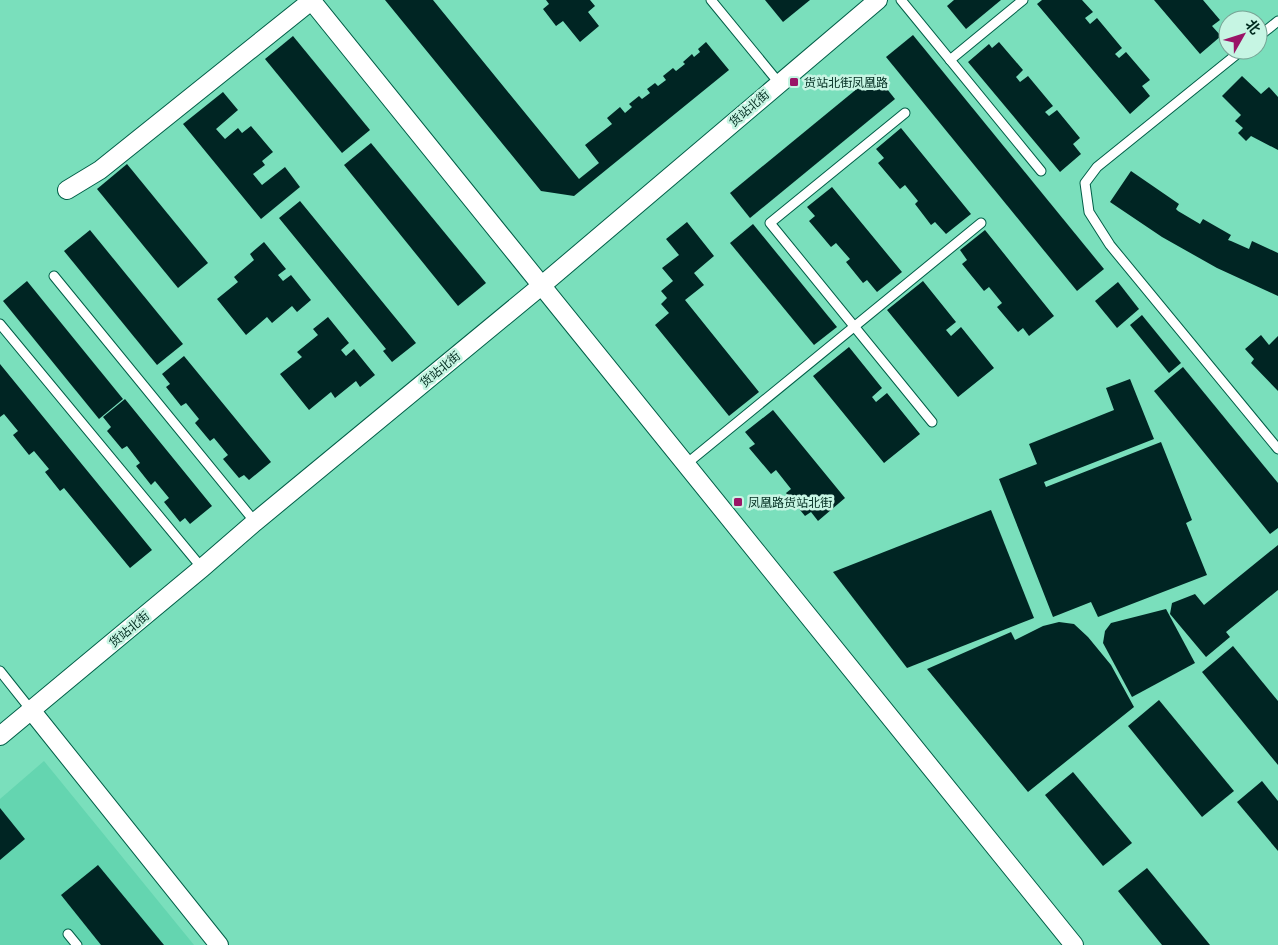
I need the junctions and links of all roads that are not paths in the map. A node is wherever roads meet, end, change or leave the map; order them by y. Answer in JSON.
{"nodes":[{"id":1,"x":311,"y":0,"type":"edge"},
{"id":2,"x":711,"y":0,"type":"edge"},
{"id":3,"x":878,"y":0,"type":"edge"},
{"id":4,"x":901,"y":0,"type":"edge"},
{"id":5,"x":1023,"y":0,"type":"edge"},
{"id":6,"x":1278,"y":21,"type":"edge"},
{"id":7,"x":1268,"y":29,"type":"edge"},
{"id":8,"x":950,"y":60,"type":"junction"},
{"id":9,"x":1230,"y":60,"type":"edge"},
{"id":10,"x":779,"y":83,"type":"junction"},
{"id":11,"x":905,"y":113,"type":"dead end"},
{"id":12,"x":1040,"y":171,"type":"dead end"},
{"id":13,"x":67,"y":190,"type":"dead end"},
{"id":14,"x":981,"y":223,"type":"dead end"},
{"id":15,"x":54,"y":276,"type":"dead end"},
{"id":16,"x":541,"y":286,"type":"junction"},
{"id":17,"x":0,"y":324,"type":"edge"},
{"id":18,"x":854,"y":326,"type":"junction"},
{"id":19,"x":932,"y":422,"type":"dead end"},
{"id":20,"x":1278,"y":449,"type":"edge"},
{"id":21,"x":685,"y":465,"type":"junction"},
{"id":22,"x":255,"y":522,"type":"junction"},
{"id":23,"x":202,"y":568,"type":"junction"},
{"id":24,"x":0,"y":670,"type":"edge"},
{"id":25,"x":32,"y":710,"type":"junction"},
{"id":26,"x":0,"y":736,"type":"edge"},
{"id":27,"x":68,"y":934,"type":"dead end"},
{"id":28,"x":76,"y":945,"type":"edge"},
{"id":29,"x":219,"y":945,"type":"edge"},
{"id":30,"x":1074,"y":945,"type":"edge"}],
"edges":[{"from":1,"to":13,"type":"street"},
{"from":1,"to":16,"type":"street"},
{"from":2,"to":10,"type":"lane"},
{"from":3,"to":10,"type":"street","name":"货站北街"},
{"from":4,"to":8,"type":"lane"},
{"from":5,"to":8,"type":"lane"},
{"from":6,"to":7,"type":"lane"},
{"from":8,"to":12,"type":"lane"},
{"from":9,"to":20,"type":"lane"},
{"from":10,"to":16,"type":"street","name":"货站北街"},
{"from":11,"to":18,"type":"lane"},
{"from":14,"to":18,"type":"lane"},
{"from":15,"to":22,"type":"lane"},
{"from":16,"to":21,"type":"street"},
{"from":16,"to":22,"type":"street","name":"货站北街"},
{"from":17,"to":23,"type":"lane"},
{"from":18,"to":19,"type":"lane"},
{"from":18,"to":21,"type":"lane"},
{"from":21,"to":30,"type":"street"},
{"from":22,"to":23,"type":"street","name":"货站北街"},
{"from":23,"to":25,"type":"street","name":"货站北街"},
{"from":24,"to":25,"type":"lane"},
{"from":25,"to":26,"type":"street","name":"货站北街"},
{"from":25,"to":29,"type":"street"},
{"from":27,"to":28,"type":"lane"}]}
